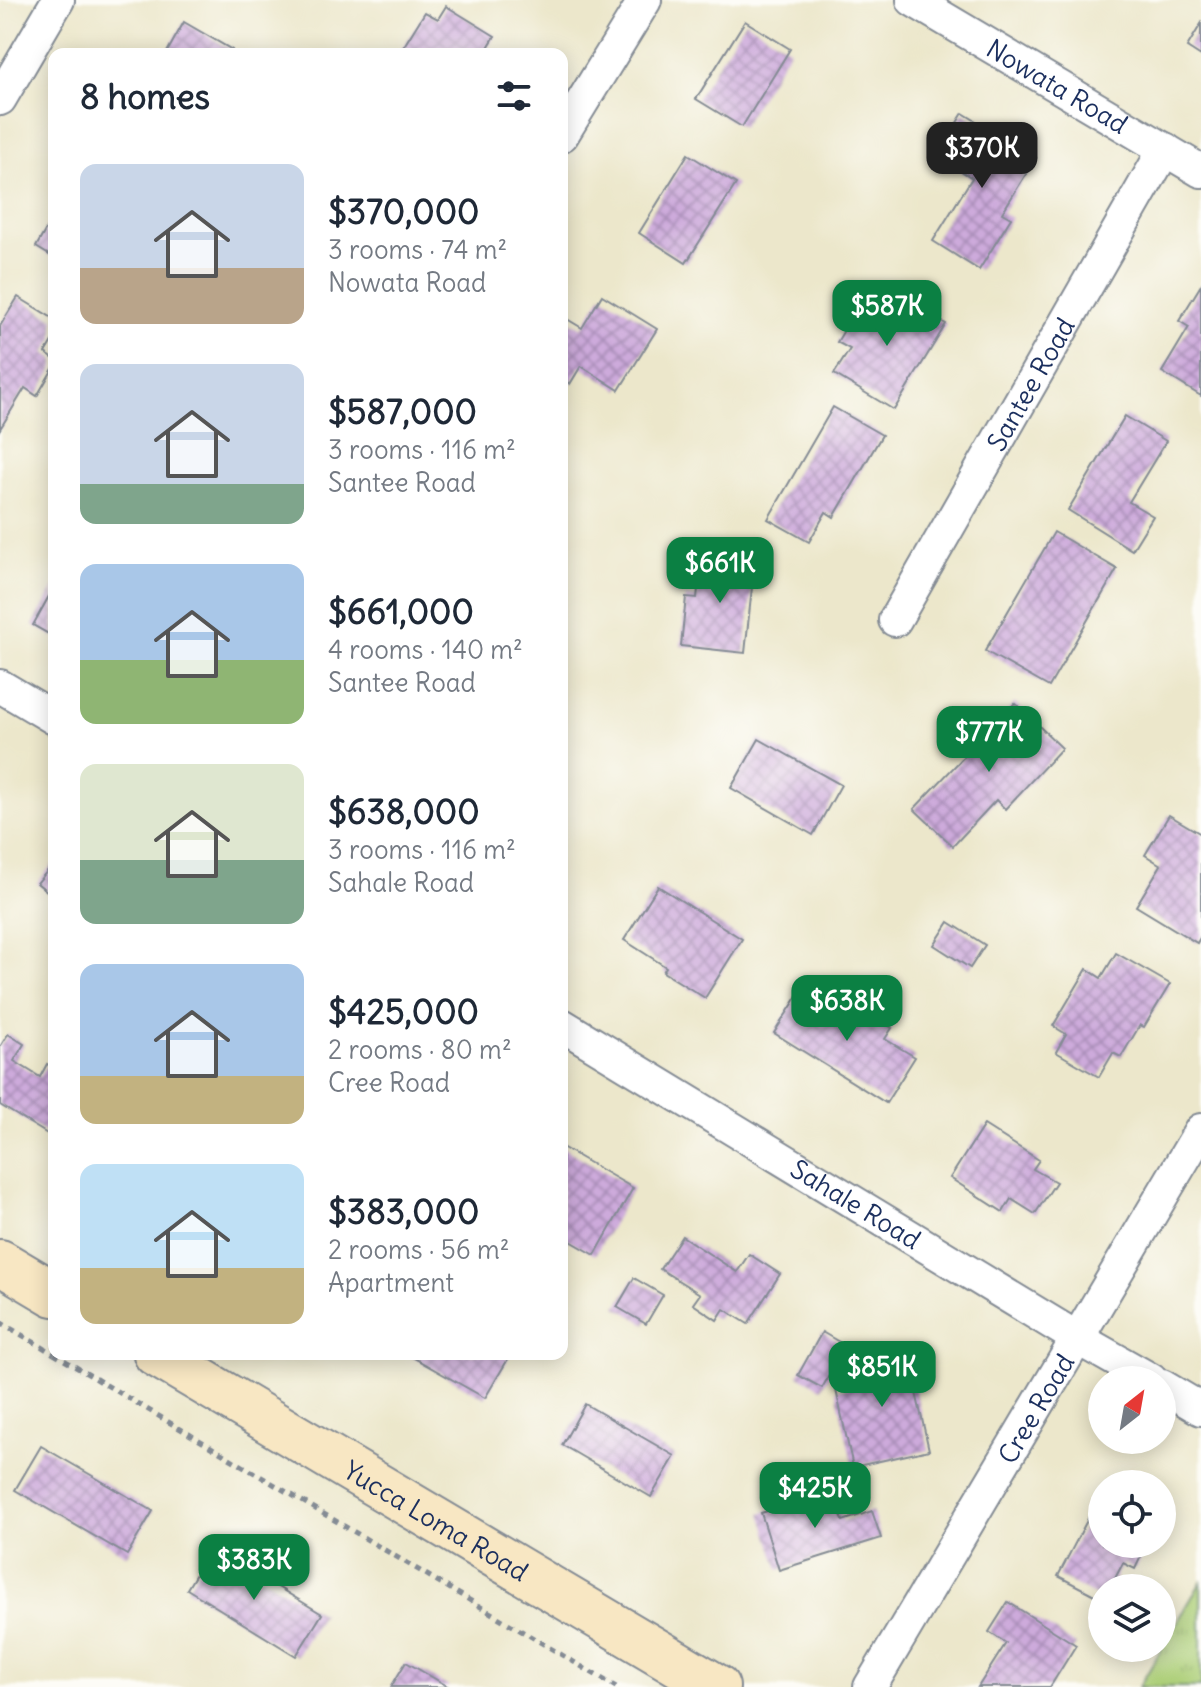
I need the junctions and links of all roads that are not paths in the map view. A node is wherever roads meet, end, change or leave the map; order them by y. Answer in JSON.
{"nodes":[{"id":1,"x":58,"y":0,"type":"edge"},
{"id":2,"x":645,"y":0,"type":"edge"},
{"id":3,"x":913,"y":0,"type":"edge"},
{"id":4,"x":0,"y":99,"type":"edge"},
{"id":5,"x":568,"y":125,"type":"edge"},
{"id":6,"x":1165,"y":149,"type":"junction"},
{"id":7,"x":1201,"y":171,"type":"edge"},
{"id":8,"x":895,"y":620,"type":"dead end"},
{"id":9,"x":0,"y":686,"type":"edge"},
{"id":10,"x":48,"y":714,"type":"edge"},
{"id":11,"x":568,"y":1029,"type":"edge"},
{"id":12,"x":1201,"y":1130,"type":"edge"},
{"id":13,"x":0,"y":1262,"type":"edge"},
{"id":14,"x":48,"y":1290,"type":"edge"},
{"id":15,"x":1077,"y":1338,"type":"junction"},
{"id":16,"x":166,"y":1360,"type":"edge"},
{"id":17,"x":1126,"y":1366,"type":"edge"},
{"id":18,"x":1176,"y":1394,"type":"edge"},
{"id":19,"x":1201,"y":1409,"type":"edge"},
{"id":20,"x":717,"y":1687,"type":"edge"},
{"id":21,"x":870,"y":1687,"type":"edge"}],
"edges":[{"from":1,"to":4,"type":"street"},
{"from":2,"to":5,"type":"street"},
{"from":3,"to":6,"type":"street","name":"Nowata Road"},
{"from":6,"to":7,"type":"street","name":"Nowata Road"},
{"from":6,"to":8,"type":"street","name":"Santee Road"},
{"from":9,"to":10,"type":"street"},
{"from":11,"to":15,"type":"street","name":"Sahale Road"},
{"from":12,"to":15,"type":"street","name":"Cree Road"},
{"from":13,"to":14,"type":"main road"},
{"from":15,"to":17,"type":"street","name":"Sahale Road"},
{"from":15,"to":21,"type":"street","name":"Cree Road"},
{"from":16,"to":20,"type":"main road","name":"Yucca Loma Road"},
{"from":18,"to":19,"type":"street"}]}
